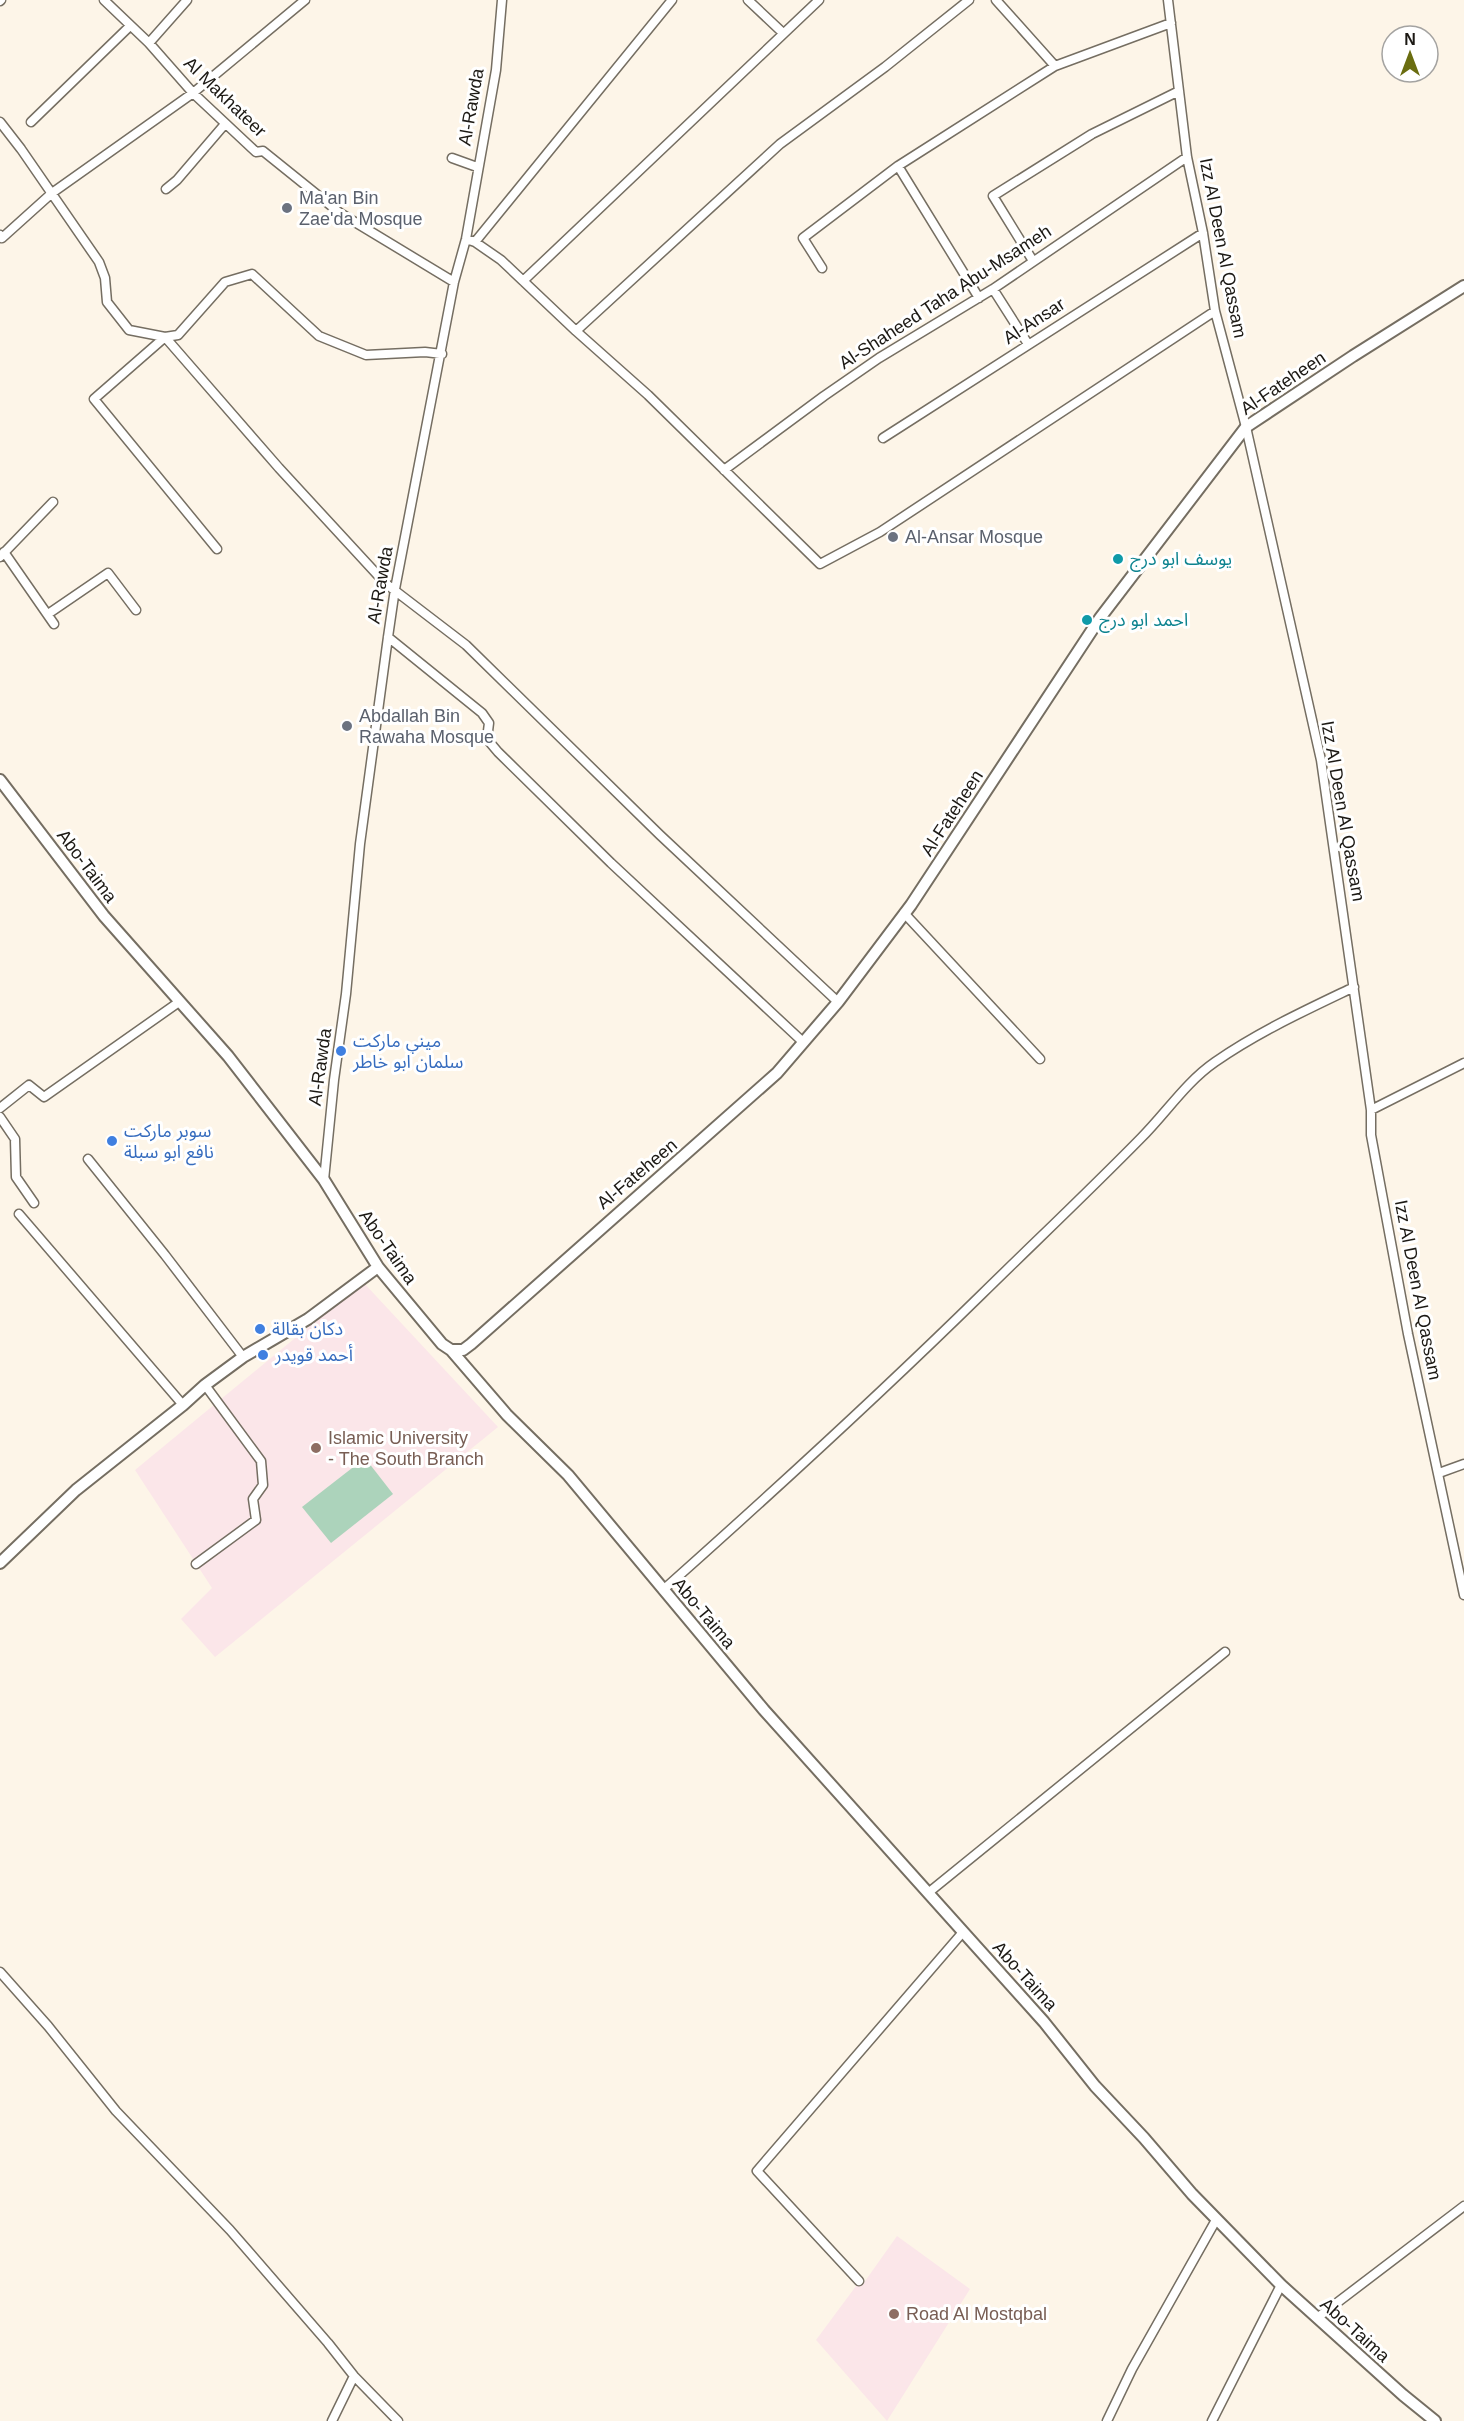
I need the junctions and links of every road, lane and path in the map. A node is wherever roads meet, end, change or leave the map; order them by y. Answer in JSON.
{"nodes":[{"id":1,"x":187,"y":0,"type":"edge"},
{"id":2,"x":305,"y":0,"type":"edge"},
{"id":3,"x":502,"y":0,"type":"edge"},
{"id":4,"x":672,"y":0,"type":"edge"},
{"id":5,"x":748,"y":0,"type":"edge"},
{"id":6,"x":819,"y":0,"type":"edge"},
{"id":7,"x":969,"y":0,"type":"edge"},
{"id":8,"x":996,"y":0,"type":"edge"},
{"id":9,"x":1168,"y":0,"type":"edge"},
{"id":10,"x":110,"y":2,"type":"edge"},
{"id":11,"x":1171,"y":23,"type":"junction"},
{"id":12,"x":130,"y":26,"type":"junction"},
{"id":13,"x":783,"y":33,"type":"junction"},
{"id":14,"x":149,"y":43,"type":"junction"},
{"id":15,"x":1055,"y":66,"type":"junction"},
{"id":16,"x":1179,"y":91,"type":"junction"},
{"id":17,"x":193,"y":93,"type":"junction"},
{"id":18,"x":0,"y":122,"type":"edge"},
{"id":19,"x":31,"y":122,"type":"dead end"},
{"id":20,"x":225,"y":124,"type":"junction"},
{"id":21,"x":1187,"y":157,"type":"junction"},
{"id":22,"x":452,"y":158,"type":"dead end"},
{"id":23,"x":898,"y":166,"type":"junction"},
{"id":24,"x":477,"y":167,"type":"junction"},
{"id":25,"x":166,"y":189,"type":"dead end"},
{"id":26,"x":52,"y":193,"type":"junction"},
{"id":27,"x":1203,"y":233,"type":"junction"},
{"id":28,"x":0,"y":235,"type":"edge"},
{"id":29,"x":466,"y":239,"type":"junction"},
{"id":30,"x":475,"y":242,"type":"junction"},
{"id":31,"x":1033,"y":261,"type":"junction"},
{"id":32,"x":822,"y":268,"type":"dead end"},
{"id":33,"x":523,"y":281,"type":"junction"},
{"id":34,"x":454,"y":282,"type":"junction"},
{"id":35,"x":1464,"y":286,"type":"edge"},
{"id":36,"x":993,"y":289,"type":"junction"},
{"id":37,"x":979,"y":298,"type":"junction"},
{"id":38,"x":1215,"y":311,"type":"junction"},
{"id":39,"x":576,"y":331,"type":"junction"},
{"id":40,"x":165,"y":337,"type":"junction"},
{"id":41,"x":1028,"y":344,"type":"junction"},
{"id":42,"x":442,"y":354,"type":"junction"},
{"id":43,"x":1246,"y":427,"type":"junction"},
{"id":44,"x":883,"y":438,"type":"dead end"},
{"id":45,"x":724,"y":470,"type":"junction"},
{"id":46,"x":53,"y":502,"type":"dead end"},
{"id":47,"x":217,"y":549,"type":"dead end"},
{"id":48,"x":2,"y":554,"type":"edge"},
{"id":49,"x":395,"y":589,"type":"junction"},
{"id":50,"x":136,"y":610,"type":"dead end"},
{"id":51,"x":48,"y":614,"type":"junction"},
{"id":52,"x":54,"y":624,"type":"dead end"},
{"id":53,"x":388,"y":637,"type":"junction"},
{"id":54,"x":0,"y":780,"type":"edge"},
{"id":55,"x":904,"y":913,"type":"junction"},
{"id":56,"x":1354,"y":987,"type":"junction"},
{"id":57,"x":179,"y":1002,"type":"junction"},
{"id":58,"x":838,"y":1002,"type":"junction"},
{"id":59,"x":803,"y":1042,"type":"junction"},
{"id":60,"x":1040,"y":1059,"type":"dead end"},
{"id":61,"x":1464,"y":1063,"type":"edge"},
{"id":62,"x":0,"y":1108,"type":"edge"},
{"id":63,"x":1371,"y":1110,"type":"junction"},
{"id":64,"x":0,"y":1117,"type":"edge"},
{"id":65,"x":88,"y":1159,"type":"dead end"},
{"id":66,"x":324,"y":1180,"type":"junction"},
{"id":67,"x":34,"y":1203,"type":"dead end"},
{"id":68,"x":19,"y":1214,"type":"dead end"},
{"id":69,"x":378,"y":1267,"type":"junction"},
{"id":70,"x":451,"y":1350,"type":"junction"},
{"id":71,"x":243,"y":1358,"type":"junction"},
{"id":72,"x":205,"y":1385,"type":"junction"},
{"id":73,"x":183,"y":1405,"type":"junction"},
{"id":74,"x":1464,"y":1464,"type":"edge"},
{"id":75,"x":1439,"y":1473,"type":"junction"},
{"id":76,"x":0,"y":1563,"type":"edge"},
{"id":77,"x":196,"y":1564,"type":"dead end"},
{"id":78,"x":663,"y":1590,"type":"junction"},
{"id":79,"x":1464,"y":1595,"type":"edge"},
{"id":80,"x":1225,"y":1652,"type":"dead end"},
{"id":81,"x":928,"y":1893,"type":"junction"},
{"id":82,"x":963,"y":1932,"type":"junction"},
{"id":83,"x":0,"y":1972,"type":"edge"},
{"id":84,"x":1464,"y":2206,"type":"edge"},
{"id":85,"x":1216,"y":2220,"type":"junction"},
{"id":86,"x":859,"y":2281,"type":"dead end"},
{"id":87,"x":1281,"y":2285,"type":"junction"},
{"id":88,"x":1317,"y":2318,"type":"junction"},
{"id":89,"x":354,"y":2376,"type":"junction"},
{"id":90,"x":332,"y":2421,"type":"edge"},
{"id":91,"x":398,"y":2421,"type":"edge"},
{"id":92,"x":1107,"y":2421,"type":"edge"},
{"id":93,"x":1212,"y":2421,"type":"edge"},
{"id":94,"x":1436,"y":2421,"type":"edge"}],
"edges":[{"from":1,"to":14,"type":"street"},
{"from":2,"to":17,"type":"street"},
{"from":3,"to":24,"type":"street","name":"Al-Rawda"},
{"from":4,"to":30,"type":"street"},
{"from":5,"to":13,"type":"street"},
{"from":6,"to":13,"type":"street"},
{"from":7,"to":39,"type":"street"},
{"from":8,"to":15,"type":"street"},
{"from":9,"to":11,"type":"street","name":"Izz Al Deen Al Qassam"},
{"from":10,"to":12,"type":"street","name":"Al Makhateer"},
{"from":11,"to":15,"type":"street"},
{"from":11,"to":16,"type":"street","name":"Izz Al Deen Al Qassam"},
{"from":12,"to":14,"type":"street","name":"Al Makhateer"},
{"from":12,"to":19,"type":"street"},
{"from":13,"to":33,"type":"street"},
{"from":14,"to":17,"type":"street","name":"Al Makhateer"},
{"from":15,"to":23,"type":"street"},
{"from":16,"to":21,"type":"street","name":"Izz Al Deen Al Qassam"},
{"from":16,"to":31,"type":"street"},
{"from":17,"to":20,"type":"street","name":"Al Makhateer"},
{"from":17,"to":26,"type":"street"},
{"from":18,"to":26,"type":"street"},
{"from":20,"to":25,"type":"street"},
{"from":20,"to":34,"type":"street","name":"Al Makhateer"},
{"from":21,"to":27,"type":"street","name":"Izz Al Deen Al Qassam"},
{"from":21,"to":31,"type":"street","name":"Al-Shaheed Taha Abu-Msameh"},
{"from":22,"to":24,"type":"street"},
{"from":23,"to":32,"type":"street"},
{"from":23,"to":37,"type":"street"},
{"from":24,"to":29,"type":"street","name":"Al-Rawda"},
{"from":26,"to":28,"type":"street"},
{"from":26,"to":40,"type":"street"},
{"from":27,"to":38,"type":"street","name":"Izz Al Deen Al Qassam"},
{"from":27,"to":41,"type":"street","name":"Al-Ansar"},
{"from":29,"to":30,"type":"street"},
{"from":29,"to":34,"type":"street","name":"Al-Rawda"},
{"from":30,"to":33,"type":"street"},
{"from":31,"to":36,"type":"street","name":"Al-Shaheed Taha Abu-Msameh"},
{"from":33,"to":39,"type":"street"},
{"from":34,"to":42,"type":"street","name":"Al-Rawda"},
{"from":35,"to":43,"type":"street","name":"Al-Fateheen"},
{"from":36,"to":37,"type":"street","name":"Al-Shaheed Taha Abu-Msameh"},
{"from":36,"to":41,"type":"street"},
{"from":37,"to":45,"type":"street","name":"Al-Shaheed Taha Abu-Msameh"},
{"from":38,"to":43,"type":"street","name":"Izz Al Deen Al Qassam"},
{"from":38,"to":45,"type":"street"},
{"from":39,"to":45,"type":"street"},
{"from":40,"to":42,"type":"street"},
{"from":40,"to":47,"type":"street"},
{"from":40,"to":49,"type":"street"},
{"from":41,"to":44,"type":"street","name":"Al-Ansar"},
{"from":42,"to":49,"type":"street","name":"Al-Rawda"},
{"from":43,"to":55,"type":"street","name":"Al-Fateheen"},
{"from":43,"to":56,"type":"street","name":"Izz Al Deen Al Qassam"},
{"from":46,"to":48,"type":"street"},
{"from":48,"to":51,"type":"street"},
{"from":49,"to":53,"type":"street","name":"Al-Rawda"},
{"from":49,"to":58,"type":"street"},
{"from":50,"to":51,"type":"street"},
{"from":51,"to":52,"type":"street"},
{"from":53,"to":59,"type":"street"},
{"from":53,"to":66,"type":"street","name":"Al-Rawda"},
{"from":54,"to":57,"type":"street","name":"Abo-Taima"},
{"from":55,"to":58,"type":"street","name":"Al-Fateheen"},
{"from":55,"to":60,"type":"street"},
{"from":56,"to":63,"type":"street","name":"Izz Al Deen Al Qassam"},
{"from":56,"to":78,"type":"street"},
{"from":57,"to":62,"type":"street"},
{"from":57,"to":66,"type":"street","name":"Abo-Taima"},
{"from":58,"to":59,"type":"street","name":"Al-Fateheen"},
{"from":59,"to":70,"type":"street","name":"Al-Fateheen"},
{"from":61,"to":63,"type":"street"},
{"from":63,"to":75,"type":"street","name":"Izz Al Deen Al Qassam"},
{"from":64,"to":67,"type":"street"},
{"from":65,"to":71,"type":"street"},
{"from":66,"to":69,"type":"street","name":"Abo-Taima"},
{"from":68,"to":73,"type":"street"},
{"from":69,"to":70,"type":"street","name":"Abo-Taima"},
{"from":69,"to":71,"type":"street"},
{"from":70,"to":78,"type":"street","name":"Abo-Taima"},
{"from":71,"to":72,"type":"street"},
{"from":72,"to":73,"type":"street"},
{"from":72,"to":77,"type":"street"},
{"from":73,"to":76,"type":"street"},
{"from":74,"to":75,"type":"street"},
{"from":75,"to":79,"type":"street","name":"Izz Al Deen Al Qassam"},
{"from":78,"to":81,"type":"street","name":"Abo-Taima"},
{"from":80,"to":81,"type":"street"},
{"from":81,"to":82,"type":"street","name":"Abo-Taima"},
{"from":82,"to":85,"type":"street","name":"Abo-Taima"},
{"from":82,"to":86,"type":"street"},
{"from":83,"to":89,"type":"street"},
{"from":84,"to":88,"type":"street"},
{"from":85,"to":87,"type":"street","name":"Abo-Taima"},
{"from":85,"to":92,"type":"street"},
{"from":87,"to":88,"type":"street","name":"Abo-Taima"},
{"from":87,"to":93,"type":"street"},
{"from":88,"to":94,"type":"street","name":"Abo-Taima"},
{"from":89,"to":90,"type":"street"},
{"from":89,"to":91,"type":"street"}]}
